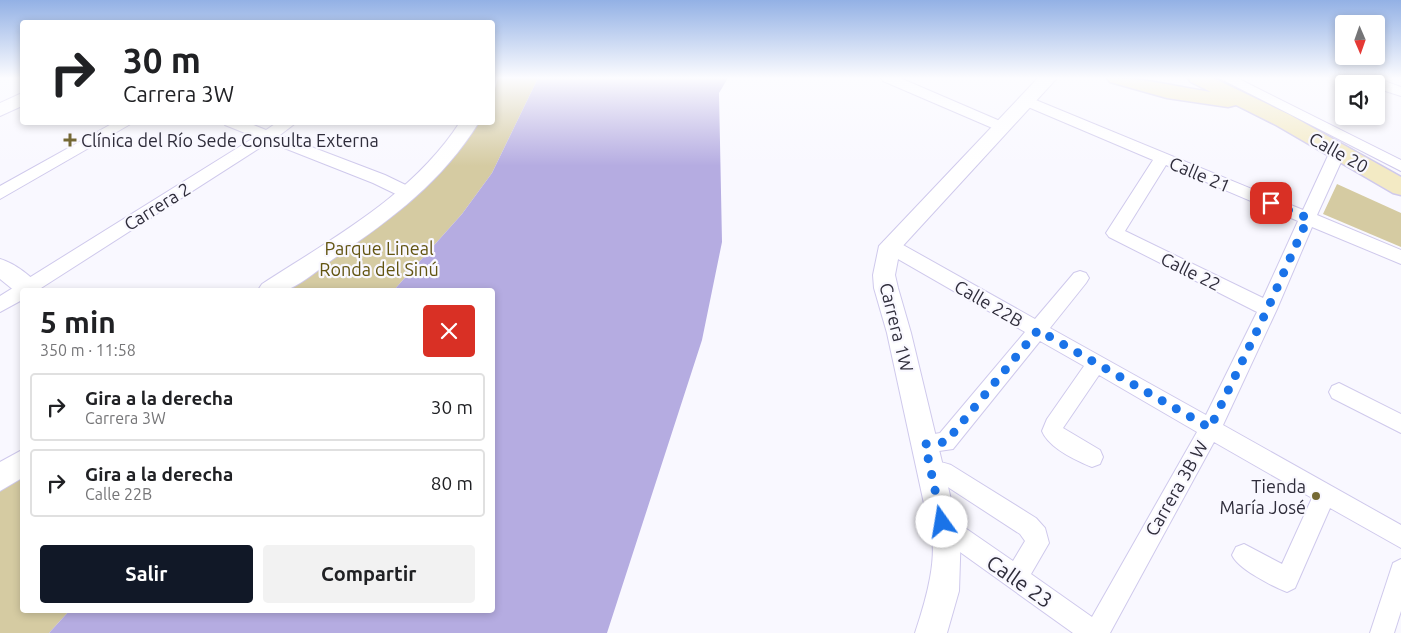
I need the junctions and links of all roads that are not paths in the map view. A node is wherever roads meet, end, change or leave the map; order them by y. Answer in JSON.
{"nodes":[{"id":1,"x":957,"y":108,"type":"edge"},
{"id":2,"x":1021,"y":108,"type":"edge"},
{"id":3,"x":1039,"y":108,"type":"edge"},
{"id":4,"x":1257,"y":108,"type":"edge"},
{"id":5,"x":1289,"y":108,"type":"edge"},
{"id":6,"x":122,"y":125,"type":"edge"},
{"id":7,"x":237,"y":125,"type":"edge"},
{"id":8,"x":285,"y":125,"type":"edge"},
{"id":9,"x":468,"y":125,"type":"edge"},
{"id":10,"x":1002,"y":127,"type":"junction"},
{"id":11,"x":267,"y":137,"type":"junction"},
{"id":12,"x":1338,"y":151,"type":"junction"},
{"id":13,"x":1162,"y":158,"type":"junction"},
{"id":14,"x":1401,"y":166,"type":"edge"},
{"id":15,"x":1401,"y":187,"type":"edge"},
{"id":16,"x":0,"y":193,"type":"edge"},
{"id":17,"x":408,"y":193,"type":"junction"},
{"id":18,"x":1308,"y":218,"type":"junction"},
{"id":19,"x":890,"y":246,"type":"junction"},
{"id":20,"x":1401,"y":258,"type":"edge"},
{"id":21,"x":0,"y":267,"type":"edge"},
{"id":22,"x":1080,"y":278,"type":"dead end"},
{"id":23,"x":24,"y":288,"type":"edge"},
{"id":24,"x":29,"y":288,"type":"edge"},
{"id":25,"x":273,"y":288,"type":"edge"},
{"id":26,"x":20,"y":293,"type":"edge"},
{"id":27,"x":0,"y":305,"type":"edge"},
{"id":28,"x":1268,"y":308,"type":"junction"},
{"id":29,"x":1038,"y":330,"type":"junction"},
{"id":30,"x":1096,"y":364,"type":"junction"},
{"id":31,"x":1339,"y":392,"type":"dead end"},
{"id":32,"x":1401,"y":424,"type":"edge"},
{"id":33,"x":1210,"y":428,"type":"junction"},
{"id":34,"x":925,"y":444,"type":"junction"},
{"id":35,"x":1092,"y":458,"type":"dead end"},
{"id":36,"x":20,"y":463,"type":"edge"},
{"id":37,"x":931,"y":472,"type":"junction"},
{"id":38,"x":0,"y":478,"type":"edge"},
{"id":39,"x":1325,"y":494,"type":"junction"},
{"id":40,"x":947,"y":529,"type":"junction"},
{"id":41,"x":1401,"y":536,"type":"edge"},
{"id":42,"x":1244,"y":555,"type":"dead end"},
{"id":43,"x":1401,"y":571,"type":"edge"},
{"id":44,"x":1016,"y":578,"type":"junction"},
{"id":45,"x":931,"y":633,"type":"edge"},
{"id":46,"x":1096,"y":633,"type":"edge"},
{"id":47,"x":1382,"y":633,"type":"edge"}],
"edges":[{"from":1,"to":10,"type":"street"},
{"from":2,"to":10,"type":"street"},
{"from":3,"to":13,"type":"street","name":"Calle 21"},
{"from":4,"to":12,"type":"main road","name":"Calle 20"},
{"from":5,"to":14,"type":"street"},
{"from":6,"to":16,"type":"street"},
{"from":7,"to":11,"type":"street"},
{"from":8,"to":11,"type":"street","name":"Carrera 2"},
{"from":9,"to":17,"type":"street"},
{"from":10,"to":19,"type":"street"},
{"from":11,"to":17,"type":"street"},
{"from":11,"to":24,"type":"street","name":"Carrera 2"},
{"from":12,"to":15,"type":"main road","name":"Calle 20"},
{"from":12,"to":18,"type":"street","name":"Carrera 3B W"},
{"from":13,"to":18,"type":"street","name":"Calle 21"},
{"from":13,"to":28,"type":"street","name":"Calle 22"},
{"from":17,"to":25,"type":"street"},
{"from":18,"to":20,"type":"street","name":"Calle 21"},
{"from":18,"to":28,"type":"street","name":"Carrera 3B W"},
{"from":19,"to":29,"type":"street","name":"Calle 22B"},
{"from":19,"to":34,"type":"street","name":"Carrera 1W"},
{"from":21,"to":23,"type":"street"},
{"from":22,"to":29,"type":"street"},
{"from":26,"to":27,"type":"street","name":"Carrera 2"},
{"from":28,"to":33,"type":"street","name":"Carrera 3B W"},
{"from":29,"to":30,"type":"street","name":"Calle 22B"},
{"from":29,"to":34,"type":"street"},
{"from":30,"to":33,"type":"street","name":"Calle 22B"},
{"from":30,"to":35,"type":"street"},
{"from":31,"to":32,"type":"street"},
{"from":33,"to":39,"type":"street","name":"Calle 22B"},
{"from":33,"to":46,"type":"street","name":"Carrera 3B W"},
{"from":34,"to":37,"type":"street","name":"Carrera 1W"},
{"from":36,"to":38,"type":"street"},
{"from":37,"to":40,"type":"street","name":"Carrera 1W"},
{"from":37,"to":44,"type":"street"},
{"from":39,"to":41,"type":"street","name":"Calle 22B"},
{"from":39,"to":42,"type":"street"},
{"from":40,"to":44,"type":"street","name":"Calle 23"},
{"from":40,"to":45,"type":"street","name":"Carrera 1W"},
{"from":43,"to":47,"type":"street"},
{"from":44,"to":46,"type":"street","name":"Calle 23"}]}
